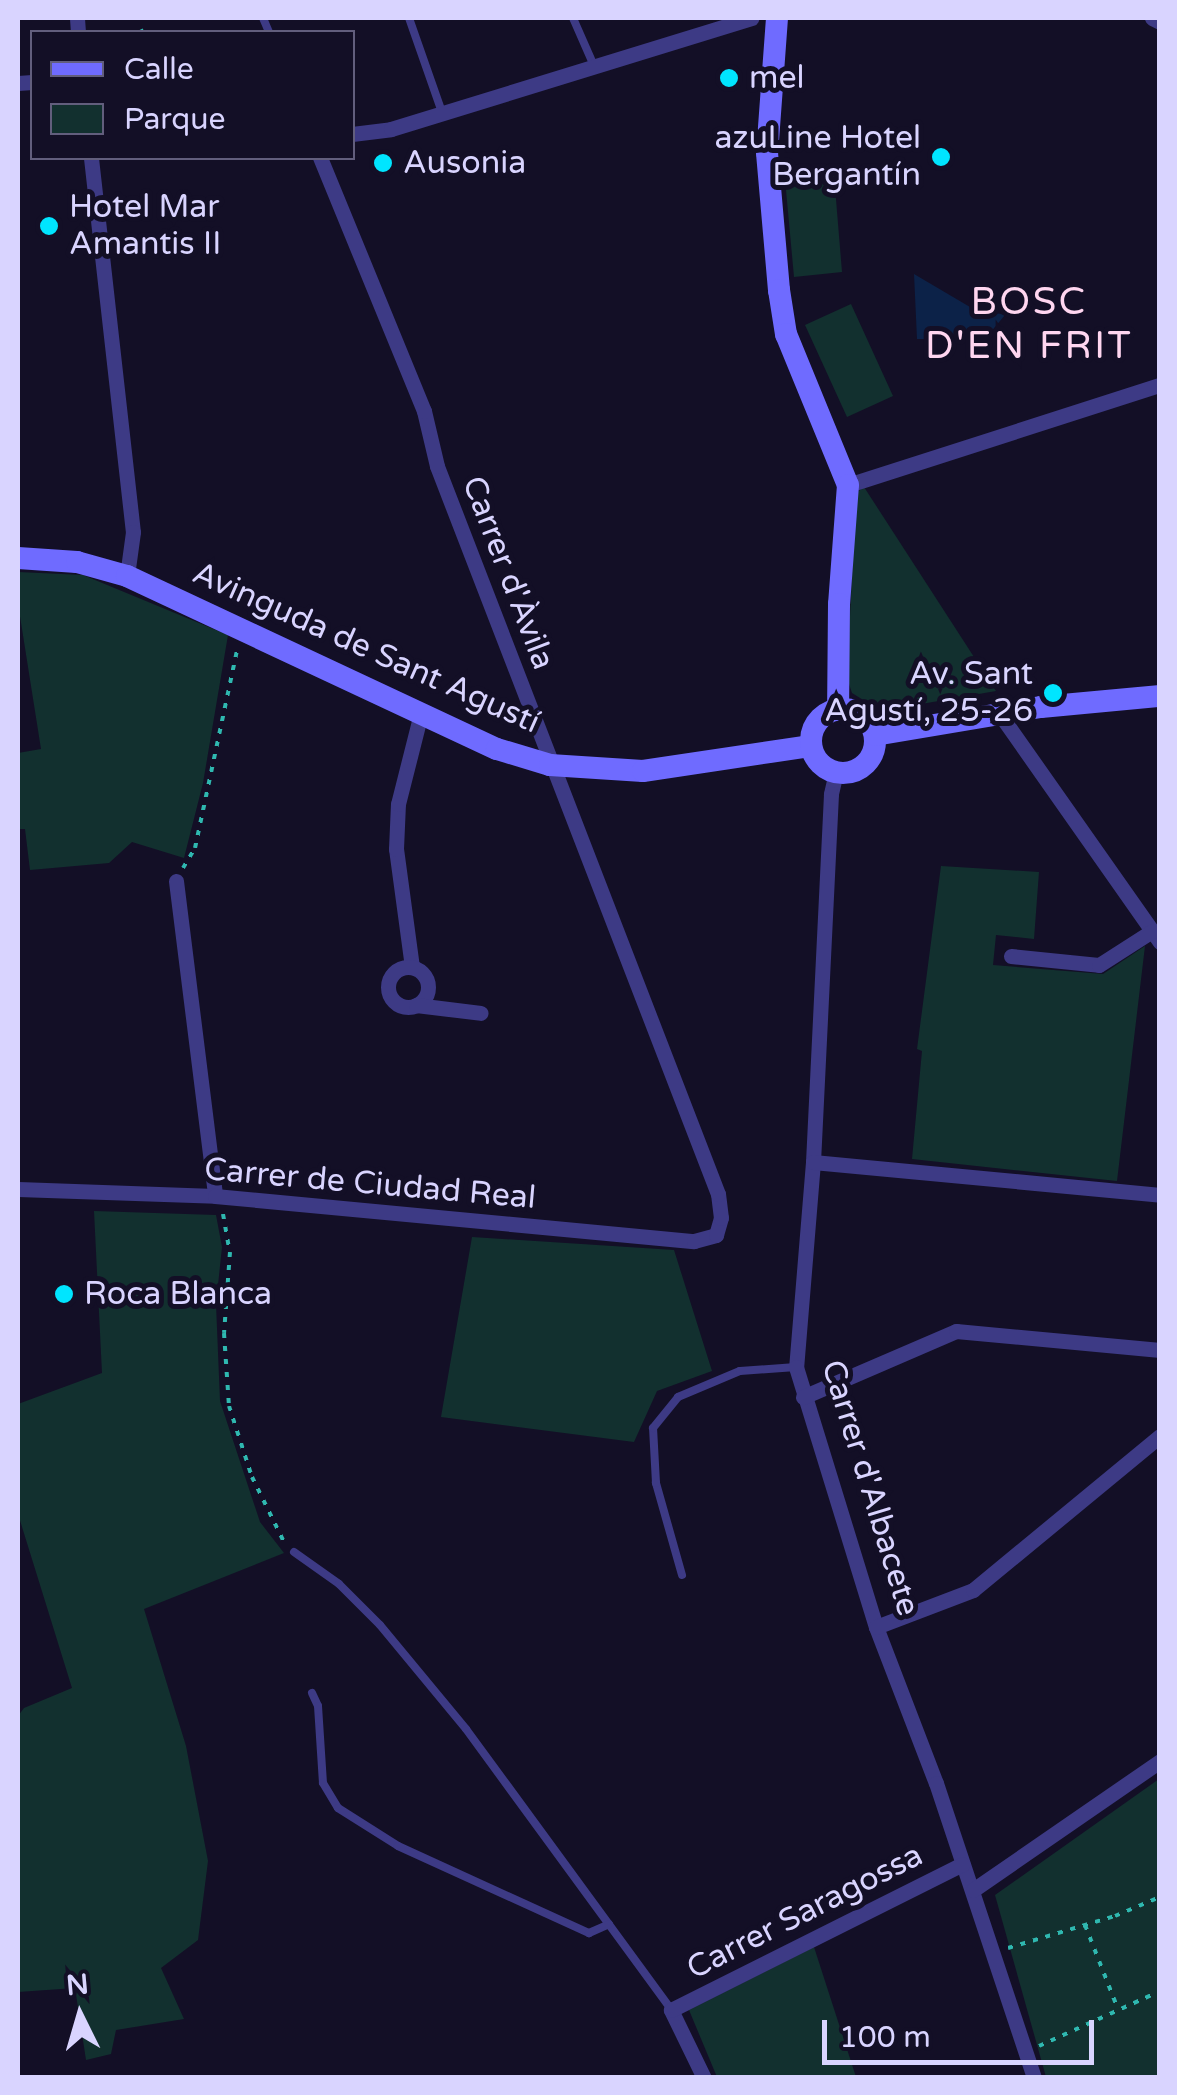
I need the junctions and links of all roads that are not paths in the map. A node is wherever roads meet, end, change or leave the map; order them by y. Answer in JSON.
{"nodes":[{"id":1,"x":409,"y":18,"type":"edge"},
{"id":2,"x":573,"y":18,"type":"edge"},
{"id":3,"x":751,"y":18,"type":"edge"},
{"id":4,"x":777,"y":18,"type":"edge"},
{"id":5,"x":1152,"y":18,"type":"edge"},
{"id":6,"x":1160,"y":22,"type":"edge"},
{"id":7,"x":595,"y":69,"type":"junction"},
{"id":8,"x":442,"y":114,"type":"junction"},
{"id":9,"x":355,"y":134,"type":"edge"},
{"id":10,"x":91,"y":160,"type":"edge"},
{"id":11,"x":321,"y":160,"type":"edge"},
{"id":12,"x":1160,"y":385,"type":"edge"},
{"id":13,"x":848,"y":485,"type":"junction"},
{"id":14,"x":18,"y":558,"type":"edge"},
{"id":15,"x":127,"y":576,"type":"junction"},
{"id":16,"x":1160,"y":696,"type":"edge"},
{"id":17,"x":838,"y":709,"type":"junction"},
{"id":18,"x":421,"y":713,"type":"junction"},
{"id":19,"x":999,"y":713,"type":"junction"},
{"id":20,"x":875,"y":735,"type":"junction"},
{"id":21,"x":811,"y":746,"type":"junction"},
{"id":22,"x":550,"y":765,"type":"junction"},
{"id":23,"x":836,"y":772,"type":"junction"},
{"id":24,"x":176,"y":881,"type":"road end"},
{"id":25,"x":1156,"y":937,"type":"edge"},
{"id":26,"x":1011,"y":956,"type":"dead end"},
{"id":27,"x":412,"y":967,"type":"junction"},
{"id":28,"x":416,"y":1005,"type":"junction"},
{"id":29,"x":481,"y":1013,"type":"dead end"},
{"id":30,"x":813,"y":1162,"type":"junction"},
{"id":31,"x":18,"y":1189,"type":"edge"},
{"id":32,"x":1160,"y":1195,"type":"edge"},
{"id":33,"x":215,"y":1196,"type":"junction"},
{"id":34,"x":716,"y":1235,"type":"joint"},
{"id":35,"x":1160,"y":1350,"type":"edge"},
{"id":36,"x":796,"y":1367,"type":"junction"},
{"id":37,"x":803,"y":1396,"type":"junction"},
{"id":38,"x":1160,"y":1436,"type":"edge"},
{"id":39,"x":294,"y":1552,"type":"road end"},
{"id":40,"x":682,"y":1575,"type":"dead end"},
{"id":41,"x":876,"y":1627,"type":"junction"},
{"id":42,"x":312,"y":1693,"type":"dead end"},
{"id":43,"x":1160,"y":1761,"type":"edge"},
{"id":44,"x":963,"y":1864,"type":"junction"},
{"id":45,"x":973,"y":1890,"type":"junction"},
{"id":46,"x":610,"y":1924,"type":"junction"},
{"id":47,"x":672,"y":2010,"type":"junction"},
{"id":48,"x":704,"y":2078,"type":"edge"},
{"id":49,"x":1034,"y":2078,"type":"edge"}],
"edges":[{"from":1,"to":8,"type":"lane"},
{"from":2,"to":7,"type":"lane"},
{"from":3,"to":7,"type":"street"},
{"from":4,"to":13,"type":"street"},
{"from":5,"to":6,"type":"street"},
{"from":7,"to":8,"type":"street"},
{"from":8,"to":9,"type":"street"},
{"from":10,"to":15,"type":"street"},
{"from":11,"to":22,"type":"street","name":"Carrer d'Àvila"},
{"from":12,"to":13,"type":"street"},
{"from":13,"to":17,"type":"street"},
{"from":14,"to":15,"type":"street","name":"Avinguda de Sant Agustí"},
{"from":15,"to":18,"type":"street","name":"Avinguda de Sant Agustí"},
{"from":16,"to":19,"type":"street"},
{"from":17,"to":20,"type":"street"},
{"from":17,"to":21,"type":"street"},
{"from":18,"to":22,"type":"street","name":"Avinguda de Sant Agustí"},
{"from":18,"to":27,"type":"street"},
{"from":19,"to":20,"type":"street"},
{"from":19,"to":25,"type":"street"},
{"from":20,"to":23,"type":"street"},
{"from":21,"to":22,"type":"street","name":"Avinguda de Sant Agustí"},
{"from":21,"to":23,"type":"street"},
{"from":22,"to":34,"type":"street","name":"Carrer d'Àvila"},
{"from":23,"to":30,"type":"street","name":"Carrer d'Albacete"},
{"from":24,"to":33,"type":"street"},
{"from":25,"to":26,"type":"street"},
{"from":27,"to":28,"type":"street"},
{"from":27,"to":28,"type":"street"},
{"from":28,"to":29,"type":"street"},
{"from":30,"to":32,"type":"street"},
{"from":30,"to":36,"type":"street","name":"Carrer d'Albacete"},
{"from":31,"to":33,"type":"street","name":"Carrer de Ciudad Real"},
{"from":33,"to":34,"type":"street","name":"Carrer de Ciudad Real"},
{"from":35,"to":37,"type":"street"},
{"from":36,"to":37,"type":"street","name":"Carrer d'Albacete"},
{"from":36,"to":40,"type":"lane"},
{"from":37,"to":41,"type":"street","name":"Carrer d'Albacete"},
{"from":38,"to":41,"type":"street"},
{"from":39,"to":46,"type":"lane"},
{"from":41,"to":44,"type":"street","name":"Carrer d'Albacete"},
{"from":42,"to":46,"type":"lane"},
{"from":43,"to":45,"type":"street"},
{"from":44,"to":45,"type":"street","name":"Carrer d'Albacete"},
{"from":44,"to":47,"type":"street","name":"Carrer Saragossa"},
{"from":45,"to":49,"type":"street","name":"Carrer d'Albacete"},
{"from":46,"to":47,"type":"lane"},
{"from":47,"to":48,"type":"street"}]}
